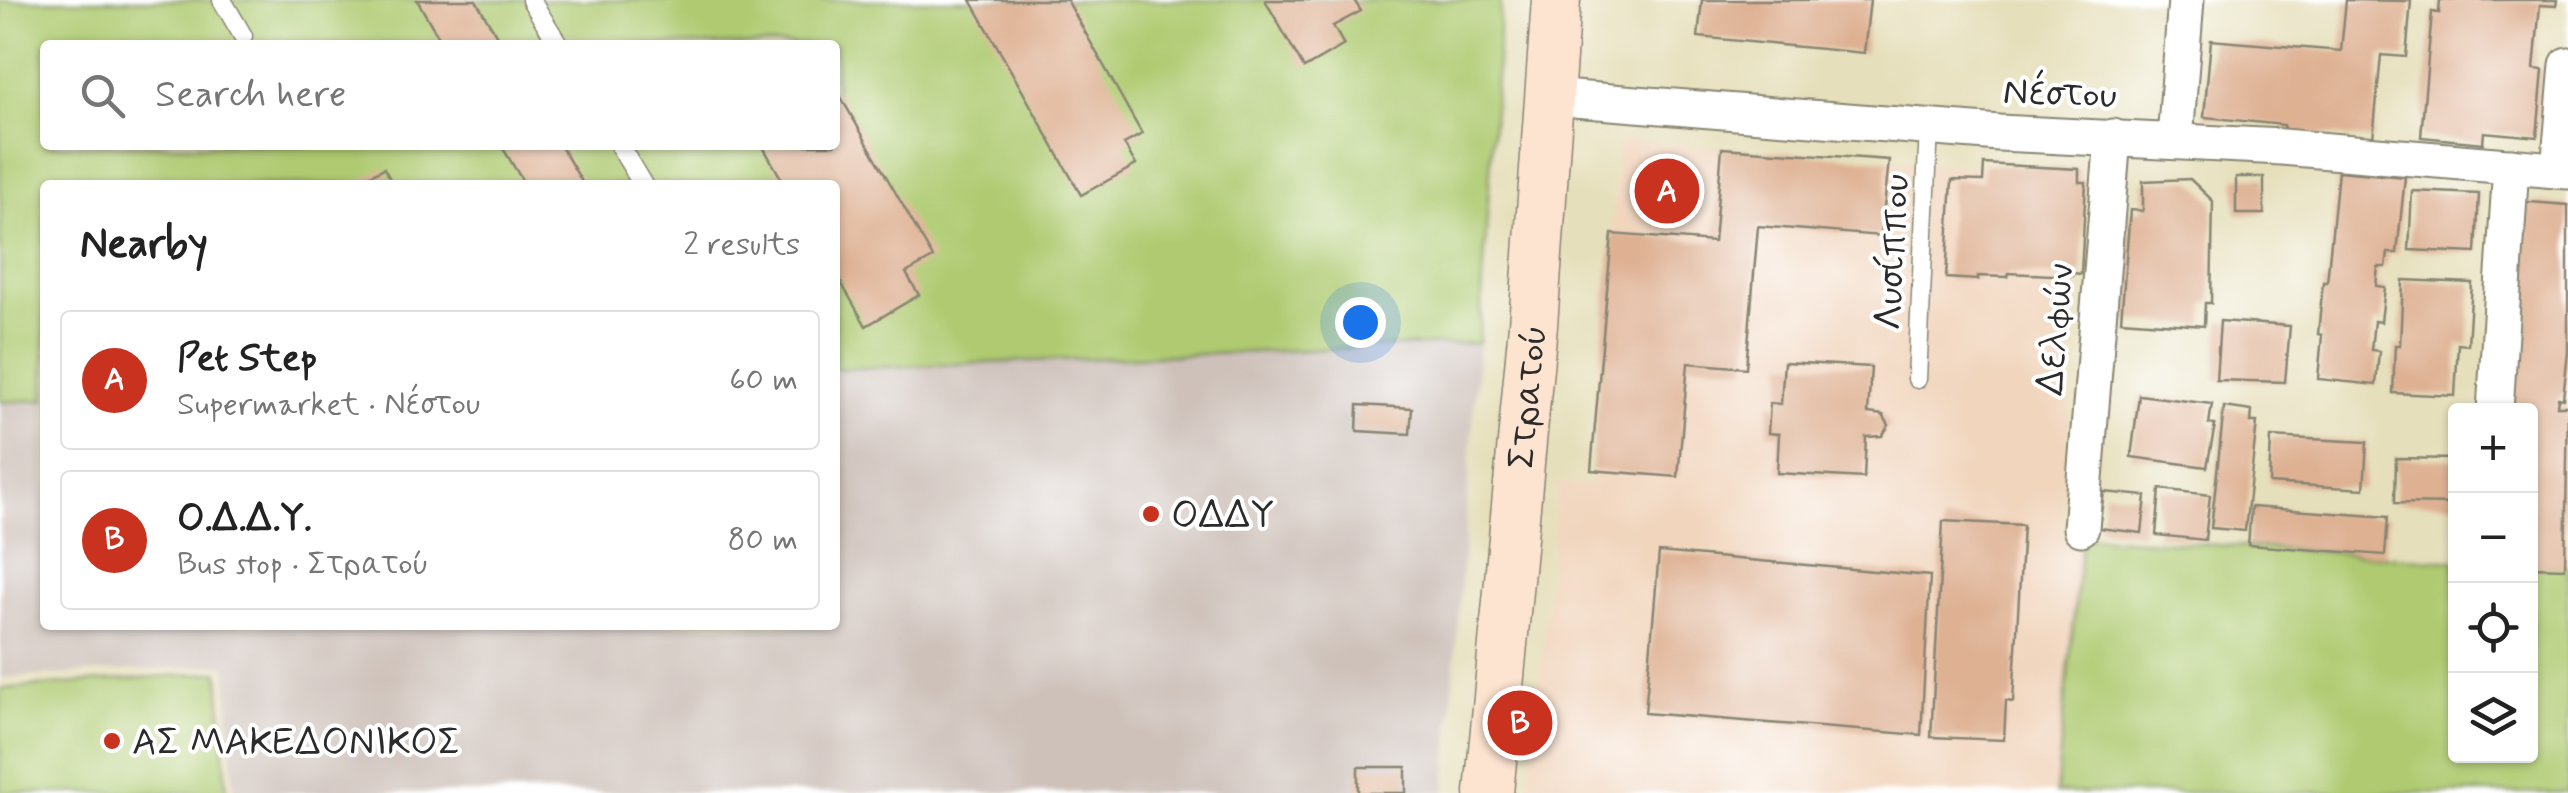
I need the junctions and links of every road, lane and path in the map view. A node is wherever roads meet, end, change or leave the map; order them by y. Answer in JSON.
{"nodes":[{"id":1,"x":222,"y":0,"type":"edge"},
{"id":2,"x":532,"y":0,"type":"edge"},
{"id":3,"x":1556,"y":0,"type":"edge"},
{"id":4,"x":2186,"y":0,"type":"edge"},
{"id":5,"x":243,"y":36,"type":"dead end"},
{"id":6,"x":556,"y":40,"type":"edge"},
{"id":7,"x":2568,"y":66,"type":"edge"},
{"id":8,"x":1549,"y":97,"type":"junction"},
{"id":9,"x":1929,"y":128,"type":"junction"},
{"id":10,"x":2113,"y":137,"type":"junction"},
{"id":11,"x":2174,"y":139,"type":"junction"},
{"id":12,"x":622,"y":150,"type":"edge"},
{"id":13,"x":2511,"y":166,"type":"junction"},
{"id":14,"x":2563,"y":170,"type":"edge"},
{"id":15,"x":641,"y":180,"type":"edge"},
{"id":16,"x":1917,"y":379,"type":"dead end"},
{"id":17,"x":2496,"y":403,"type":"edge"},
{"id":18,"x":2081,"y":528,"type":"dead end"},
{"id":19,"x":1489,"y":793,"type":"edge"}],
"edges":[{"from":1,"to":5,"type":"lane"},
{"from":2,"to":6,"type":"lane"},
{"from":3,"to":8,"type":"main road","name":"Στρατού"},
{"from":4,"to":11,"type":"street"},
{"from":7,"to":14,"type":"street"},
{"from":8,"to":9,"type":"street","name":"Νέστου"},
{"from":8,"to":19,"type":"main road","name":"Στρατού"},
{"from":9,"to":10,"type":"street","name":"Νέστου"},
{"from":9,"to":16,"type":"lane","name":"Λυσίππου"},
{"from":10,"to":11,"type":"street","name":"Νέστου"},
{"from":10,"to":18,"type":"street","name":"Δελφών"},
{"from":11,"to":13,"type":"street","name":"Νέστου"},
{"from":12,"to":15,"type":"lane"},
{"from":13,"to":14,"type":"street","name":"Νέστου"},
{"from":13,"to":17,"type":"street"}]}
